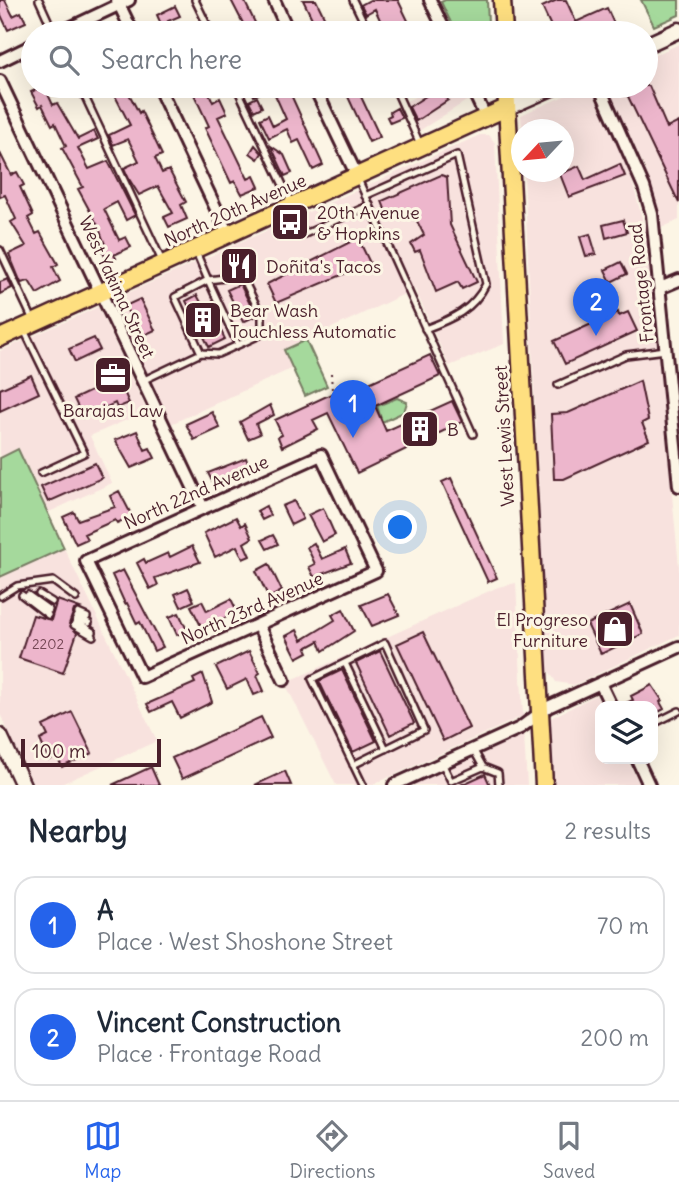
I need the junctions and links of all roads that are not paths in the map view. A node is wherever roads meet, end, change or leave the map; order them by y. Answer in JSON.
{"nodes":[{"id":1,"x":39,"y":0,"type":"edge"},
{"id":2,"x":195,"y":0,"type":"edge"},
{"id":3,"x":274,"y":0,"type":"edge"},
{"id":4,"x":353,"y":0,"type":"edge"},
{"id":5,"x":430,"y":0,"type":"edge"},
{"id":6,"x":502,"y":0,"type":"edge"},
{"id":7,"x":122,"y":2,"type":"edge"},
{"id":8,"x":50,"y":21,"type":"edge"},
{"id":9,"x":82,"y":21,"type":"edge"},
{"id":10,"x":129,"y":21,"type":"edge"},
{"id":11,"x":205,"y":21,"type":"edge"},
{"id":12,"x":284,"y":21,"type":"edge"},
{"id":13,"x":363,"y":21,"type":"edge"},
{"id":14,"x":440,"y":21,"type":"edge"},
{"id":15,"x":503,"y":21,"type":"edge"},
{"id":16,"x":679,"y":30,"type":"edge"},
{"id":17,"x":658,"y":40,"type":"edge"},
{"id":18,"x":21,"y":51,"type":"edge"},
{"id":19,"x":0,"y":61,"type":"edge"},
{"id":20,"x":0,"y":81,"type":"edge"},
{"id":21,"x":86,"y":98,"type":"edge"},
{"id":22,"x":164,"y":98,"type":"edge"},
{"id":23,"x":242,"y":98,"type":"edge"},
{"id":24,"x":320,"y":98,"type":"edge"},
{"id":25,"x":399,"y":98,"type":"edge"},
{"id":26,"x":477,"y":98,"type":"edge"},
{"id":27,"x":506,"y":98,"type":"edge"},
{"id":28,"x":529,"y":98,"type":"edge"},
{"id":29,"x":604,"y":98,"type":"edge"},
{"id":30,"x":506,"y":108,"type":"junction"},
{"id":31,"x":486,"y":117,"type":"junction"},
{"id":32,"x":421,"y":147,"type":"junction"},
{"id":33,"x":357,"y":176,"type":"junction"},
{"id":34,"x":365,"y":196,"type":"junction"},
{"id":35,"x":292,"y":205,"type":"junction"},
{"id":36,"x":370,"y":205,"type":"junction"},
{"id":37,"x":228,"y":234,"type":"junction"},
{"id":38,"x":305,"y":234,"type":"dead end"},
{"id":39,"x":195,"y":249,"type":"junction"},
{"id":40,"x":0,"y":250,"type":"edge"},
{"id":41,"x":163,"y":264,"type":"junction"},
{"id":42,"x":208,"y":280,"type":"junction"},
{"id":43,"x":679,"y":280,"type":"edge"},
{"id":44,"x":660,"y":288,"type":"junction"},
{"id":45,"x":100,"y":292,"type":"junction"},
{"id":46,"x":28,"y":325,"type":"junction"},
{"id":47,"x":425,"y":329,"type":"junction"},
{"id":48,"x":0,"y":338,"type":"edge"},
{"id":49,"x":238,"y":345,"type":"junction"},
{"id":50,"x":666,"y":349,"type":"junction"},
{"id":51,"x":201,"y":353,"type":"junction"},
{"id":52,"x":142,"y":381,"type":"junction"},
{"id":53,"x":558,"y":385,"type":"dead end"},
{"id":54,"x":676,"y":421,"type":"edge"},
{"id":55,"x":473,"y":434,"type":"dead end"},
{"id":56,"x":41,"y":473,"type":"dead end"},
{"id":57,"x":679,"y":486,"type":"edge"},
{"id":58,"x":203,"y":509,"type":"junction"},
{"id":59,"x":376,"y":571,"type":"joint"},
{"id":60,"x":39,"y":594,"type":"dead end"},
{"id":61,"x":27,"y":595,"type":"dead end"},
{"id":62,"x":1,"y":596,"type":"edge"},
{"id":63,"x":76,"y":598,"type":"dead end"},
{"id":64,"x":88,"y":620,"type":"dead end"},
{"id":65,"x":258,"y":625,"type":"junction"},
{"id":66,"x":93,"y":634,"type":"dead end"},
{"id":67,"x":679,"y":647,"type":"edge"},
{"id":68,"x":345,"y":663,"type":"junction"},
{"id":69,"x":142,"y":677,"type":"joint"},
{"id":70,"x":284,"y":680,"type":"dead end"},
{"id":71,"x":600,"y":683,"type":"junction"},
{"id":72,"x":609,"y":701,"type":"edge"},
{"id":73,"x":679,"y":711,"type":"edge"},
{"id":74,"x":537,"y":716,"type":"junction"},
{"id":75,"x":658,"y":722,"type":"edge"},
{"id":76,"x":0,"y":736,"type":"edge"},
{"id":77,"x":386,"y":749,"type":"junction"},
{"id":78,"x":473,"y":749,"type":"junction"},
{"id":79,"x":442,"y":763,"type":"junction"},
{"id":80,"x":639,"y":764,"type":"edge"},
{"id":81,"x":353,"y":765,"type":"junction"},
{"id":82,"x":483,"y":767,"type":"junction"},
{"id":83,"x":23,"y":785,"type":"edge"},
{"id":84,"x":363,"y":785,"type":"edge"},
{"id":85,"x":394,"y":785,"type":"edge"},
{"id":86,"x":499,"y":785,"type":"edge"},
{"id":87,"x":544,"y":785,"type":"edge"},
{"id":88,"x":649,"y":785,"type":"edge"}],
"edges":[{"from":1,"to":8,"type":"lane"},
{"from":2,"to":11,"type":"lane"},
{"from":3,"to":12,"type":"street"},
{"from":4,"to":13,"type":"lane"},
{"from":5,"to":14,"type":"street"},
{"from":6,"to":15,"type":"main road"},
{"from":7,"to":9,"type":"street"},
{"from":7,"to":10,"type":"street"},
{"from":16,"to":17,"type":"main road"},
{"from":18,"to":19,"type":"street"},
{"from":20,"to":45,"type":"street","name":"West Yakima Street"},
{"from":21,"to":41,"type":"lane"},
{"from":22,"to":37,"type":"street"},
{"from":23,"to":35,"type":"lane"},
{"from":24,"to":33,"type":"street"},
{"from":25,"to":32,"type":"lane"},
{"from":26,"to":31,"type":"street"},
{"from":27,"to":30,"type":"main road","name":"West Lewis Street"},
{"from":28,"to":30,"type":"main road"},
{"from":29,"to":44,"type":"street","name":"Frontage Road"},
{"from":30,"to":31,"type":"main road","name":"North 20th Avenue"},
{"from":30,"to":74,"type":"main road","name":"West Lewis Street"},
{"from":31,"to":32,"type":"main road","name":"North 20th Avenue"},
{"from":32,"to":33,"type":"main road","name":"North 20th Avenue"},
{"from":33,"to":34,"type":"lane"},
{"from":33,"to":35,"type":"main road","name":"North 20th Avenue"},
{"from":34,"to":36,"type":"lane"},
{"from":34,"to":47,"type":"lane"},
{"from":35,"to":37,"type":"main road","name":"North 20th Avenue"},
{"from":36,"to":38,"type":"lane"},
{"from":36,"to":47,"type":"lane"},
{"from":37,"to":39,"type":"main road","name":"North 20th Avenue"},
{"from":39,"to":41,"type":"main road","name":"North 20th Avenue"},
{"from":39,"to":42,"type":"lane"},
{"from":40,"to":46,"type":"lane"},
{"from":41,"to":45,"type":"main road","name":"North 20th Avenue"},
{"from":42,"to":49,"type":"lane"},
{"from":42,"to":49,"type":"lane"},
{"from":42,"to":51,"type":"lane"},
{"from":43,"to":44,"type":"street"},
{"from":44,"to":50,"type":"street","name":"Frontage Road"},
{"from":45,"to":46,"type":"main road","name":"North 20th Avenue"},
{"from":45,"to":52,"type":"street","name":"West Yakima Street"},
{"from":46,"to":48,"type":"main road","name":"North 20th Avenue"},
{"from":46,"to":56,"type":"lane"},
{"from":47,"to":55,"type":"lane"},
{"from":49,"to":51,"type":"lane"},
{"from":50,"to":53,"type":"lane"},
{"from":50,"to":54,"type":"street","name":"Frontage Road"},
{"from":51,"to":52,"type":"lane"},
{"from":52,"to":58,"type":"street","name":"West Yakima Street"},
{"from":54,"to":57,"type":"street","name":"Frontage Road"},
{"from":58,"to":59,"type":"street","name":"North 22nd Avenue"},
{"from":58,"to":69,"type":"street","name":"North 22nd Avenue"},
{"from":59,"to":65,"type":"street","name":"North 23rd Avenue"},
{"from":60,"to":61,"type":"lane"},
{"from":62,"to":63,"type":"lane"},
{"from":64,"to":66,"type":"lane"},
{"from":65,"to":69,"type":"street","name":"North 23rd Avenue"},
{"from":65,"to":70,"type":"street"},
{"from":67,"to":71,"type":"street"},
{"from":68,"to":77,"type":"lane"},
{"from":68,"to":77,"type":"lane"},
{"from":68,"to":81,"type":"lane"},
{"from":71,"to":72,"type":"street"},
{"from":71,"to":74,"type":"street"},
{"from":73,"to":75,"type":"lane"},
{"from":74,"to":78,"type":"street"},
{"from":74,"to":87,"type":"main road","name":"West Lewis Street"},
{"from":76,"to":83,"type":"main road"},
{"from":77,"to":81,"type":"lane"},
{"from":78,"to":79,"type":"street"},
{"from":78,"to":82,"type":"lane"},
{"from":79,"to":82,"type":"lane"},
{"from":79,"to":85,"type":"street"},
{"from":80,"to":88,"type":"street"},
{"from":81,"to":84,"type":"lane"},
{"from":82,"to":86,"type":"lane"}]}
